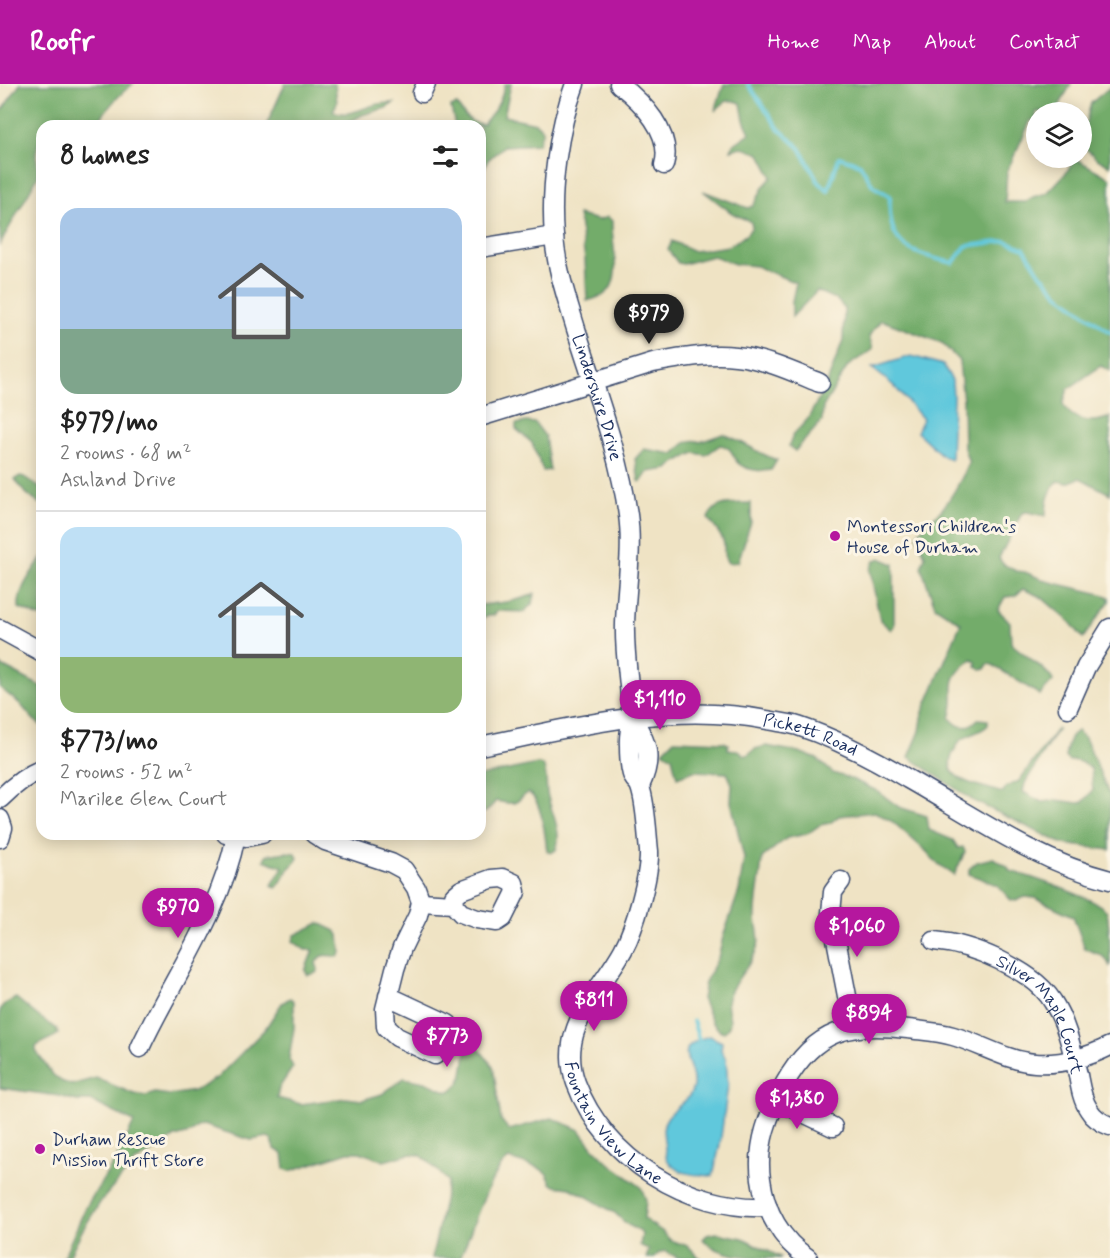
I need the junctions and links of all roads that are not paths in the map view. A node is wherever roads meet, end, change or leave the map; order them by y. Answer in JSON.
{"nodes":[{"id":1,"x":575,"y":84,"type":"edge"},
{"id":2,"x":619,"y":84,"type":"edge"},
{"id":3,"x":664,"y":165,"type":"dead end"},
{"id":4,"x":554,"y":236,"type":"junction"},
{"id":5,"x":486,"y":247,"type":"edge"},
{"id":6,"x":593,"y":381,"type":"junction"},
{"id":7,"x":820,"y":383,"type":"dead end"},
{"id":8,"x":486,"y":415,"type":"edge"},
{"id":9,"x":1110,"y":628,"type":"edge"},
{"id":10,"x":0,"y":629,"type":"edge"},
{"id":11,"x":36,"y":649,"type":"edge"},
{"id":12,"x":1068,"y":708,"type":"dead end"},
{"id":13,"x":632,"y":717,"type":"junction"},
{"id":14,"x":486,"y":745,"type":"edge"},
{"id":15,"x":36,"y":772,"type":"edge"},
{"id":16,"x":0,"y":799,"type":"edge"},
{"id":17,"x":0,"y":819,"type":"edge"},
{"id":18,"x":0,"y":838,"type":"edge"},
{"id":19,"x":230,"y":840,"type":"edge"},
{"id":20,"x":323,"y":840,"type":"edge"},
{"id":21,"x":1110,"y":880,"type":"edge"},
{"id":22,"x":841,"y":881,"type":"dead end"},
{"id":23,"x":421,"y":902,"type":"junction"},
{"id":24,"x":453,"y":904,"type":"dead end"},
{"id":25,"x":934,"y":941,"type":"dead end"},
{"id":26,"x":388,"y":996,"type":"dead end"},
{"id":27,"x":853,"y":1027,"type":"junction"},
{"id":28,"x":1110,"y":1046,"type":"edge"},
{"id":29,"x":140,"y":1048,"type":"dead end"},
{"id":30,"x":1074,"y":1061,"type":"junction"},
{"id":31,"x":776,"y":1100,"type":"junction"},
{"id":32,"x":1110,"y":1126,"type":"edge"},
{"id":33,"x":833,"y":1127,"type":"dead end"},
{"id":34,"x":768,"y":1207,"type":"junction"},
{"id":35,"x":808,"y":1258,"type":"edge"}],
"edges":[{"from":1,"to":4,"type":"street","name":"Lindershire Drive"},
{"from":2,"to":3,"type":"street"},
{"from":4,"to":5,"type":"street"},
{"from":4,"to":6,"type":"street","name":"Lindershire Drive"},
{"from":6,"to":7,"type":"street"},
{"from":6,"to":8,"type":"street"},
{"from":6,"to":13,"type":"street","name":"Lindershire Drive"},
{"from":9,"to":12,"type":"street"},
{"from":10,"to":11,"type":"street"},
{"from":13,"to":14,"type":"street","name":"Pickett Road"},
{"from":13,"to":21,"type":"street","name":"Pickett Road"},
{"from":13,"to":34,"type":"street","name":"Fountain View Lane"},
{"from":15,"to":16,"type":"street"},
{"from":17,"to":18,"type":"street"},
{"from":19,"to":29,"type":"street"},
{"from":20,"to":23,"type":"street"},
{"from":22,"to":27,"type":"street"},
{"from":23,"to":24,"type":"street"},
{"from":23,"to":26,"type":"street"},
{"from":25,"to":30,"type":"street","name":"Silver Maple Court"},
{"from":27,"to":30,"type":"street"},
{"from":27,"to":31,"type":"street"},
{"from":28,"to":30,"type":"street"},
{"from":30,"to":32,"type":"street","name":"Silver Maple Court"},
{"from":31,"to":33,"type":"street"},
{"from":31,"to":34,"type":"street"},
{"from":34,"to":35,"type":"street"}]}
